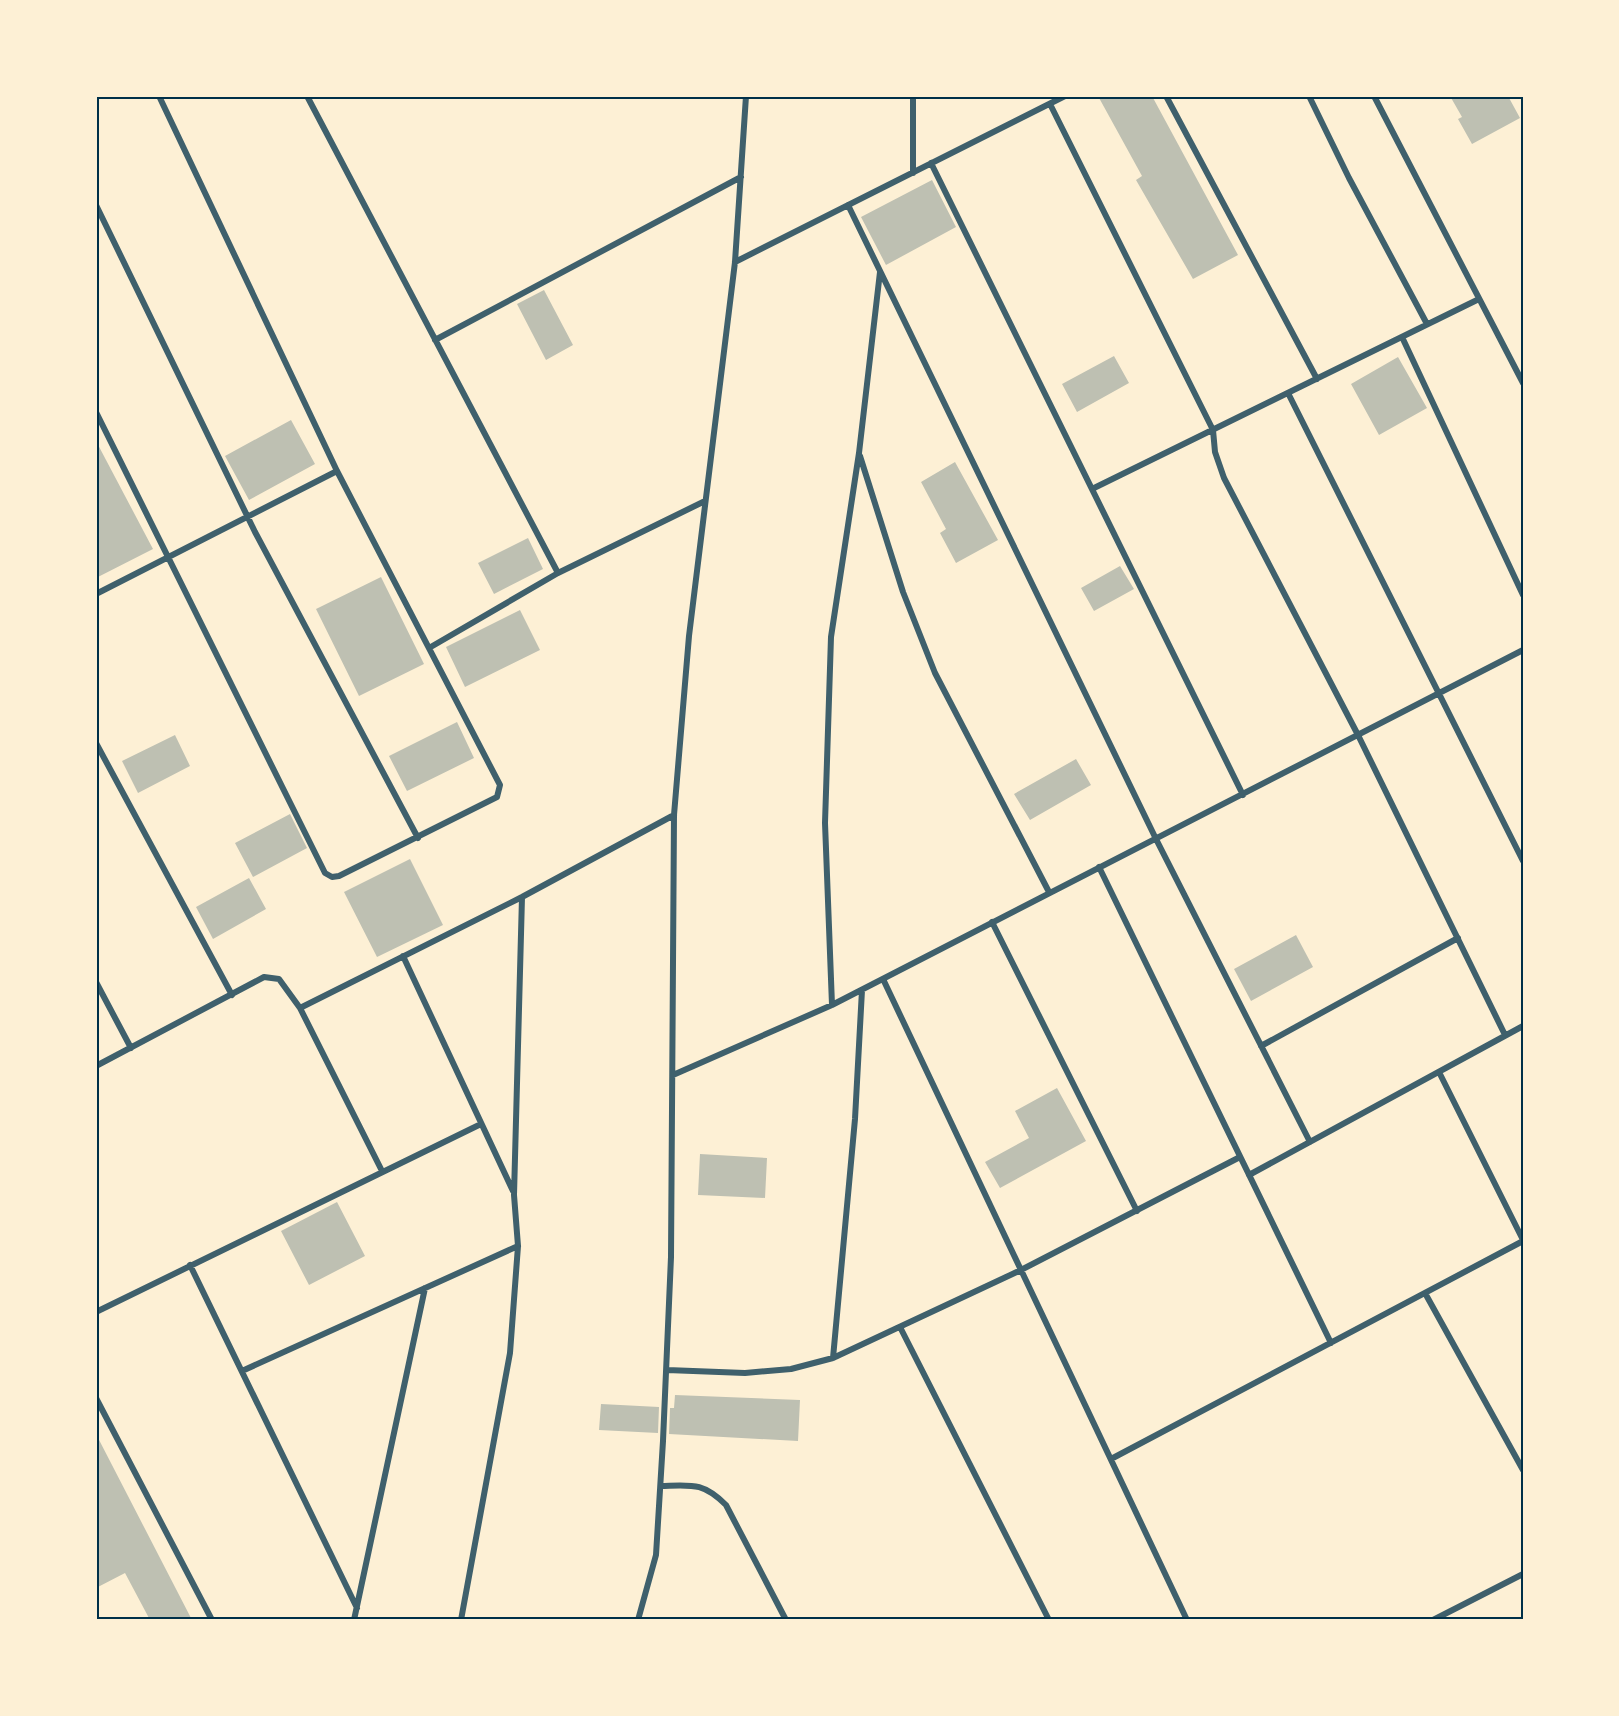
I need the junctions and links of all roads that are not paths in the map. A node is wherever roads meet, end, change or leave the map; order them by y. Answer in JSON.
{"nodes":[{"id":1,"x":159,"y":96,"type":"edge"},
{"id":2,"x":307,"y":96,"type":"edge"},
{"id":3,"x":746,"y":96,"type":"edge"},
{"id":4,"x":913,"y":96,"type":"edge"},
{"id":5,"x":1065,"y":96,"type":"edge"},
{"id":6,"x":1166,"y":96,"type":"edge"},
{"id":7,"x":1309,"y":96,"type":"edge"},
{"id":8,"x":1374,"y":96,"type":"edge"},
{"id":9,"x":1050,"y":104,"type":"junction"},
{"id":10,"x":931,"y":163,"type":"junction"},
{"id":11,"x":913,"y":173,"type":"junction"},
{"id":12,"x":741,"y":177,"type":"junction"},
{"id":13,"x":96,"y":205,"type":"edge"},
{"id":14,"x":848,"y":205,"type":"junction"},
{"id":15,"x":735,"y":262,"type":"junction"},
{"id":16,"x":880,"y":271,"type":"junction"},
{"id":17,"x":1479,"y":298,"type":"junction"},
{"id":18,"x":1427,"y":324,"type":"junction"},
{"id":19,"x":1402,"y":337,"type":"junction"},
{"id":20,"x":435,"y":340,"type":"junction"},
{"id":21,"x":1317,"y":379,"type":"junction"},
{"id":22,"x":1523,"y":383,"type":"edge"},
{"id":23,"x":1288,"y":393,"type":"junction"},
{"id":24,"x":96,"y":412,"type":"edge"},
{"id":25,"x":1212,"y":430,"type":"junction"},
{"id":26,"x":859,"y":453,"type":"junction"},
{"id":27,"x":337,"y":471,"type":"junction"},
{"id":28,"x":1092,"y":489,"type":"junction"},
{"id":29,"x":705,"y":501,"type":"junction"},
{"id":30,"x":248,"y":518,"type":"junction"},
{"id":31,"x":170,"y":557,"type":"junction"},
{"id":32,"x":558,"y":573,"type":"junction"},
{"id":33,"x":96,"y":594,"type":"edge"},
{"id":34,"x":1523,"y":596,"type":"edge"},
{"id":35,"x":429,"y":648,"type":"junction"},
{"id":36,"x":1523,"y":650,"type":"edge"},
{"id":37,"x":1438,"y":694,"type":"junction"},
{"id":38,"x":1358,"y":735,"type":"junction"},
{"id":39,"x":96,"y":743,"type":"edge"},
{"id":40,"x":1243,"y":795,"type":"junction"},
{"id":41,"x":674,"y":815,"type":"junction"},
{"id":42,"x":418,"y":838,"type":"junction"},
{"id":43,"x":1156,"y":839,"type":"junction"},
{"id":44,"x":1523,"y":861,"type":"edge"},
{"id":45,"x":1099,"y":867,"type":"junction"},
{"id":46,"x":1049,"y":892,"type":"junction"},
{"id":47,"x":522,"y":897,"type":"junction"},
{"id":48,"x":992,"y":922,"type":"junction"},
{"id":49,"x":1458,"y":938,"type":"junction"},
{"id":50,"x":403,"y":956,"type":"junction"},
{"id":51,"x":883,"y":979,"type":"junction"},
{"id":52,"x":96,"y":982,"type":"edge"},
{"id":53,"x":862,"y":990,"type":"junction"},
{"id":54,"x":232,"y":995,"type":"junction"},
{"id":55,"x":832,"y":1005,"type":"junction"},
{"id":56,"x":300,"y":1008,"type":"junction"},
{"id":57,"x":1523,"y":1026,"type":"edge"},
{"id":58,"x":1505,"y":1035,"type":"junction"},
{"id":59,"x":1261,"y":1046,"type":"junction"},
{"id":60,"x":131,"y":1048,"type":"junction"},
{"id":61,"x":96,"y":1066,"type":"edge"},
{"id":62,"x":1439,"y":1072,"type":"junction"},
{"id":63,"x":673,"y":1075,"type":"junction"},
{"id":64,"x":481,"y":1124,"type":"junction"},
{"id":65,"x":1310,"y":1142,"type":"junction"},
{"id":66,"x":1240,"y":1157,"type":"junction"},
{"id":67,"x":382,"y":1171,"type":"junction"},
{"id":68,"x":1249,"y":1175,"type":"junction"},
{"id":69,"x":514,"y":1195,"type":"junction"},
{"id":70,"x":1137,"y":1211,"type":"junction"},
{"id":71,"x":1523,"y":1240,"type":"edge"},
{"id":72,"x":518,"y":1246,"type":"junction"},
{"id":73,"x":190,"y":1265,"type":"junction"},
{"id":74,"x":1021,"y":1270,"type":"junction"},
{"id":75,"x":425,"y":1288,"type":"junction"},
{"id":76,"x":1425,"y":1293,"type":"junction"},
{"id":77,"x":96,"y":1312,"type":"edge"},
{"id":78,"x":900,"y":1327,"type":"junction"},
{"id":79,"x":1331,"y":1343,"type":"junction"},
{"id":80,"x":833,"y":1358,"type":"junction"},
{"id":81,"x":666,"y":1370,"type":"junction"},
{"id":82,"x":242,"y":1371,"type":"junction"},
{"id":83,"x":96,"y":1398,"type":"edge"},
{"id":84,"x":1111,"y":1459,"type":"junction"},
{"id":85,"x":1523,"y":1470,"type":"edge"},
{"id":86,"x":661,"y":1486,"type":"junction"},
{"id":87,"x":1522,"y":1576,"type":"edge"},
{"id":88,"x":357,"y":1608,"type":"junction"},
{"id":89,"x":212,"y":1620,"type":"edge"},
{"id":90,"x":354,"y":1620,"type":"edge"},
{"id":91,"x":461,"y":1620,"type":"edge"},
{"id":92,"x":638,"y":1620,"type":"edge"},
{"id":93,"x":786,"y":1620,"type":"edge"},
{"id":94,"x":1049,"y":1620,"type":"edge"},
{"id":95,"x":1187,"y":1620,"type":"edge"},
{"id":96,"x":1433,"y":1620,"type":"edge"}],
"edges":[{"from":1,"to":27,"type":"street"},
{"from":2,"to":20,"type":"street"},
{"from":3,"to":12,"type":"street"},
{"from":4,"to":11,"type":"street"},
{"from":5,"to":9,"type":"street"},
{"from":6,"to":21,"type":"street"},
{"from":7,"to":18,"type":"street"},
{"from":8,"to":17,"type":"street"},
{"from":9,"to":10,"type":"street"},
{"from":9,"to":25,"type":"street"},
{"from":10,"to":11,"type":"street"},
{"from":10,"to":28,"type":"street"},
{"from":11,"to":14,"type":"street"},
{"from":12,"to":15,"type":"street"},
{"from":12,"to":20,"type":"street"},
{"from":13,"to":30,"type":"street"},
{"from":14,"to":15,"type":"street"},
{"from":14,"to":16,"type":"street"},
{"from":15,"to":29,"type":"street"},
{"from":16,"to":26,"type":"street"},
{"from":16,"to":43,"type":"street"},
{"from":17,"to":18,"type":"street"},
{"from":17,"to":22,"type":"street"},
{"from":18,"to":19,"type":"street"},
{"from":19,"to":21,"type":"street"},
{"from":19,"to":34,"type":"street"},
{"from":20,"to":32,"type":"street"},
{"from":21,"to":23,"type":"street"},
{"from":23,"to":25,"type":"street"},
{"from":23,"to":37,"type":"street"},
{"from":24,"to":31,"type":"street"},
{"from":25,"to":28,"type":"street"},
{"from":25,"to":38,"type":"street"},
{"from":26,"to":46,"type":"street"},
{"from":26,"to":55,"type":"street"},
{"from":27,"to":30,"type":"street"},
{"from":27,"to":35,"type":"street"},
{"from":28,"to":40,"type":"street"},
{"from":29,"to":32,"type":"street"},
{"from":29,"to":41,"type":"street"},
{"from":30,"to":31,"type":"street"},
{"from":30,"to":42,"type":"street"},
{"from":31,"to":33,"type":"street"},
{"from":31,"to":42,"type":"street"},
{"from":32,"to":35,"type":"street"},
{"from":35,"to":42,"type":"street"},
{"from":36,"to":37,"type":"street"},
{"from":37,"to":38,"type":"street"},
{"from":37,"to":44,"type":"street"},
{"from":38,"to":40,"type":"street"},
{"from":38,"to":49,"type":"street"},
{"from":39,"to":54,"type":"street"},
{"from":40,"to":43,"type":"street"},
{"from":41,"to":47,"type":"street"},
{"from":41,"to":63,"type":"street"},
{"from":43,"to":45,"type":"street"},
{"from":43,"to":59,"type":"street"},
{"from":45,"to":46,"type":"street"},
{"from":45,"to":66,"type":"street"},
{"from":46,"to":48,"type":"street"},
{"from":47,"to":50,"type":"street"},
{"from":47,"to":69,"type":"street"},
{"from":48,"to":51,"type":"street"},
{"from":48,"to":70,"type":"street"},
{"from":49,"to":58,"type":"street"},
{"from":49,"to":59,"type":"street"},
{"from":50,"to":56,"type":"street"},
{"from":50,"to":64,"type":"street"},
{"from":51,"to":53,"type":"street"},
{"from":51,"to":74,"type":"street"},
{"from":52,"to":60,"type":"street"},
{"from":53,"to":55,"type":"street"},
{"from":53,"to":80,"type":"street"},
{"from":54,"to":56,"type":"street"},
{"from":54,"to":60,"type":"street"},
{"from":55,"to":63,"type":"street"},
{"from":56,"to":67,"type":"street"},
{"from":57,"to":58,"type":"street"},
{"from":58,"to":62,"type":"street"},
{"from":59,"to":65,"type":"street"},
{"from":60,"to":61,"type":"street"},
{"from":62,"to":65,"type":"street"},
{"from":62,"to":71,"type":"street"},
{"from":63,"to":81,"type":"street"},
{"from":64,"to":67,"type":"street"},
{"from":64,"to":69,"type":"street"},
{"from":65,"to":68,"type":"street"},
{"from":66,"to":68,"type":"street"},
{"from":66,"to":70,"type":"street"},
{"from":67,"to":73,"type":"street"},
{"from":68,"to":79,"type":"street"},
{"from":69,"to":72,"type":"street"},
{"from":70,"to":74,"type":"street"},
{"from":71,"to":76,"type":"street"},
{"from":72,"to":75,"type":"street"},
{"from":72,"to":91,"type":"street"},
{"from":73,"to":77,"type":"street"},
{"from":73,"to":82,"type":"street"},
{"from":74,"to":78,"type":"street"},
{"from":74,"to":84,"type":"street"},
{"from":75,"to":82,"type":"street"},
{"from":75,"to":88,"type":"street"},
{"from":76,"to":79,"type":"street"},
{"from":76,"to":85,"type":"street"},
{"from":78,"to":80,"type":"street"},
{"from":78,"to":94,"type":"street"},
{"from":79,"to":84,"type":"street"},
{"from":80,"to":81,"type":"street"},
{"from":81,"to":86,"type":"street"},
{"from":82,"to":88,"type":"street"},
{"from":83,"to":89,"type":"street"},
{"from":84,"to":95,"type":"street"},
{"from":86,"to":92,"type":"street"},
{"from":86,"to":93,"type":"street"},
{"from":87,"to":96,"type":"street"},
{"from":88,"to":90,"type":"street"}]}
